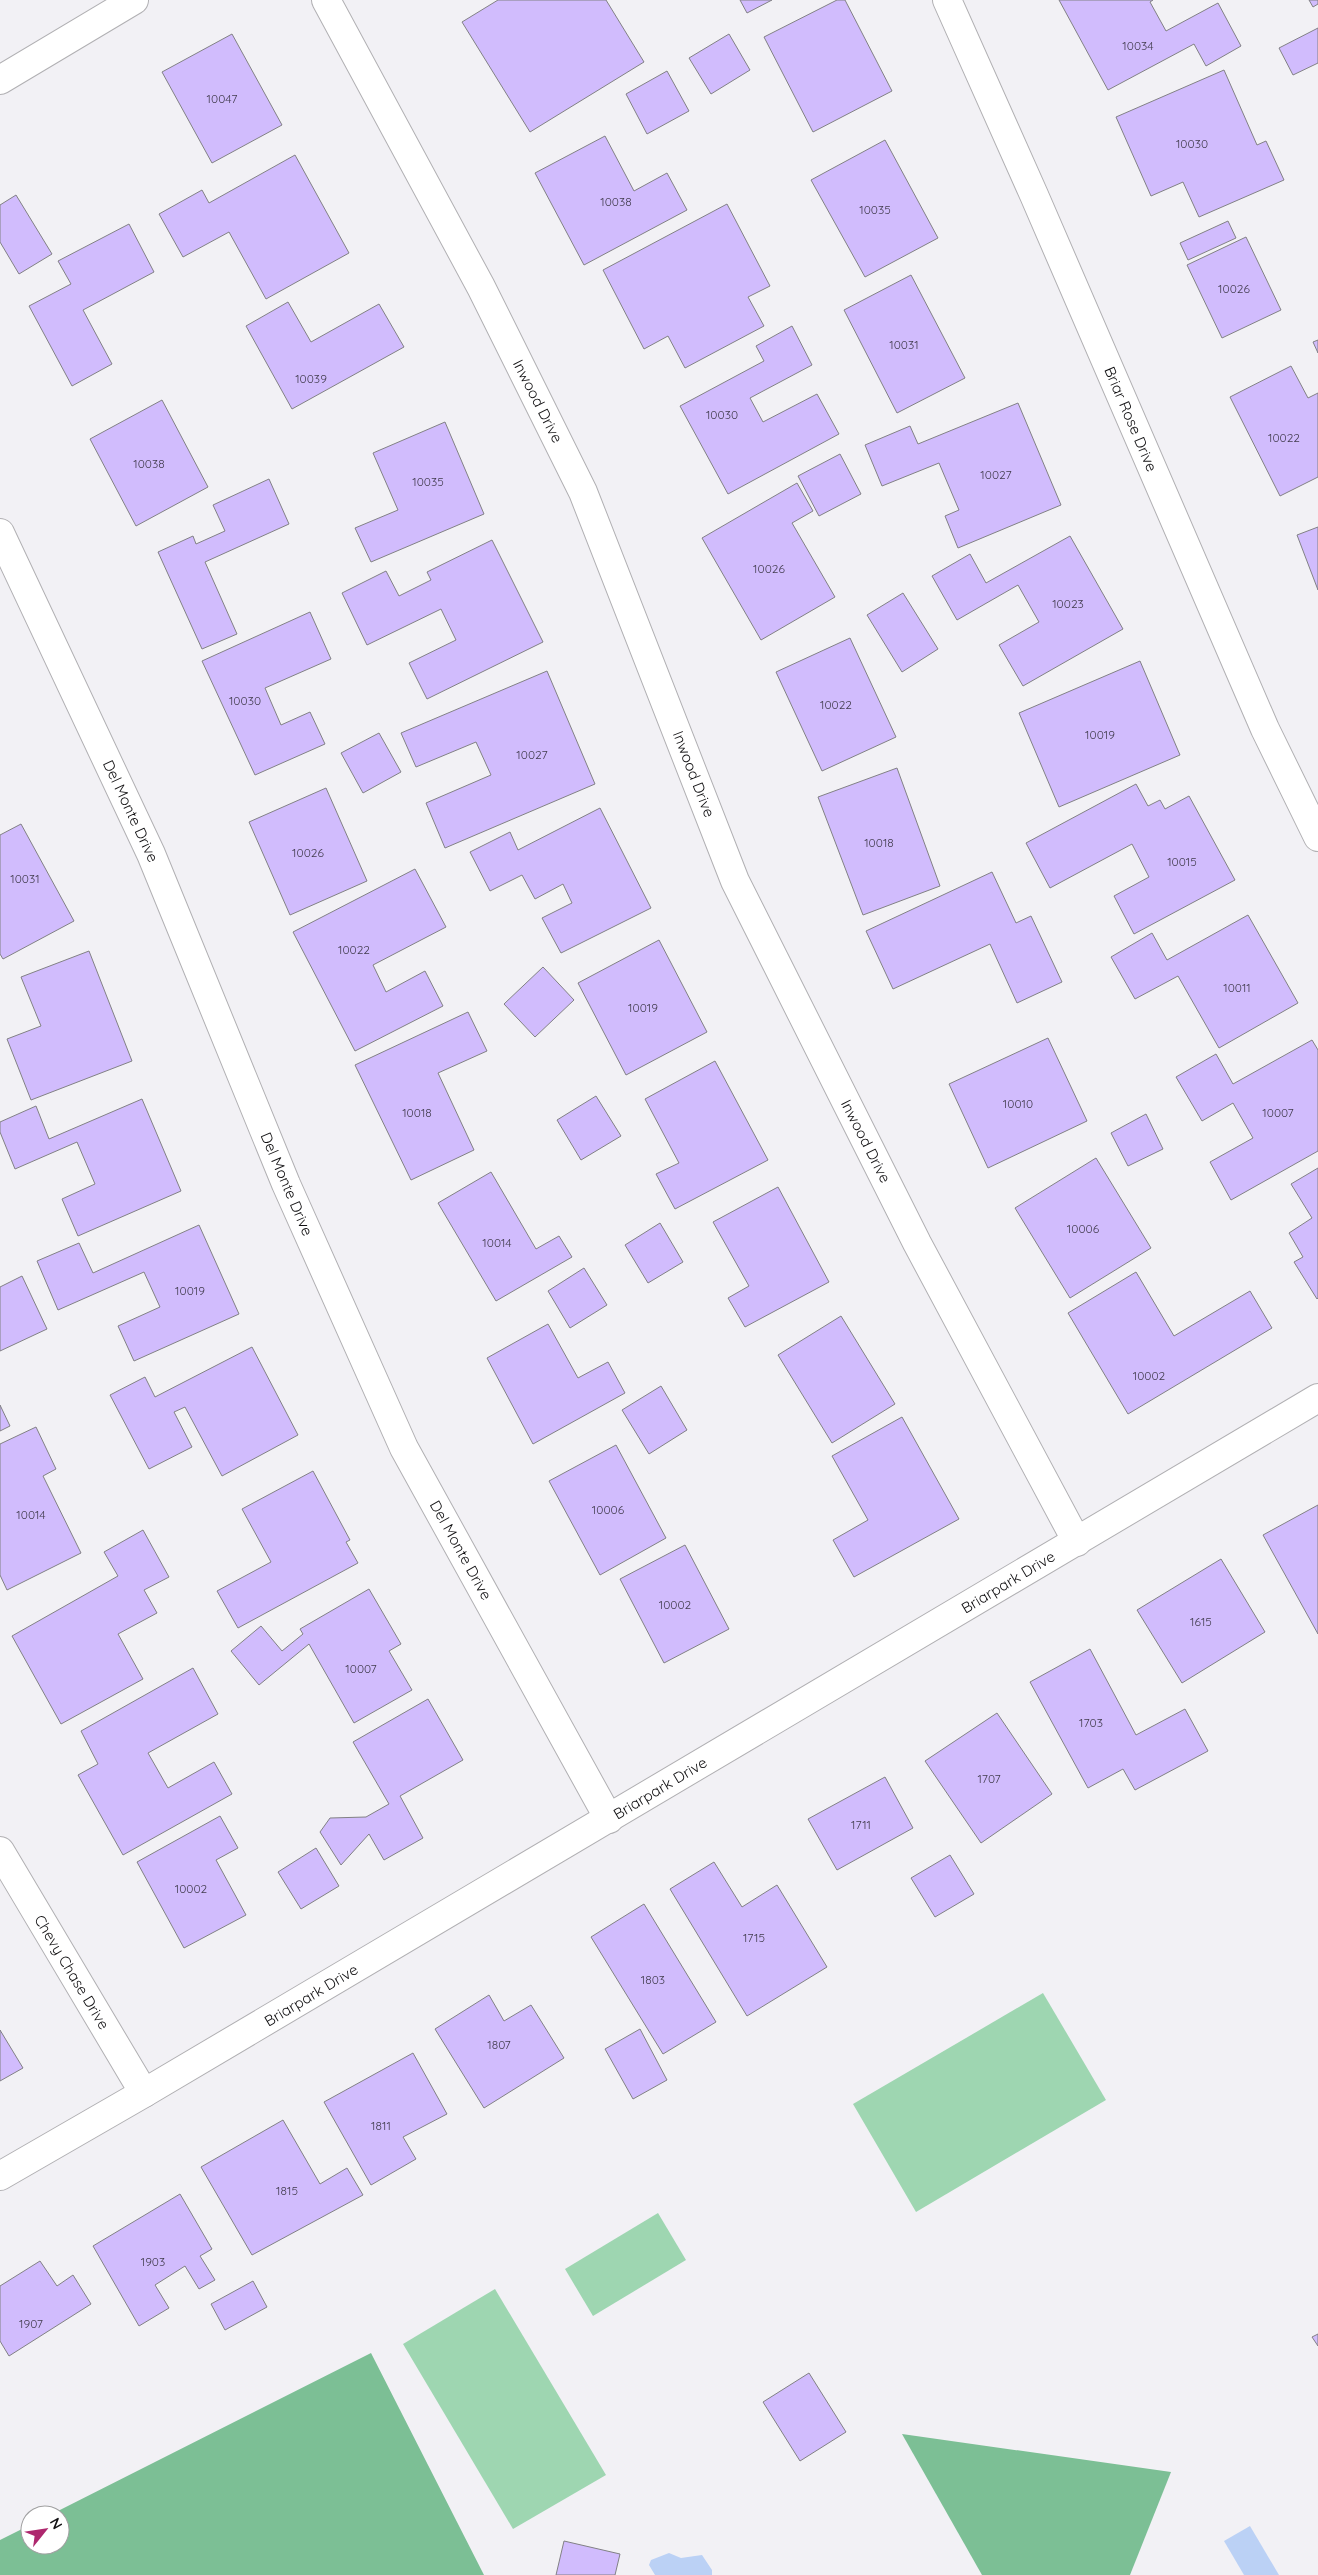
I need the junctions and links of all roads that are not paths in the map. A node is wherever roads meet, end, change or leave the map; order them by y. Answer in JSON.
{"nodes":[{"id":1,"x":134,"y":0,"type":"edge"},
{"id":2,"x":326,"y":0,"type":"edge"},
{"id":3,"x":947,"y":0,"type":"edge"},
{"id":4,"x":0,"y":80,"type":"edge"},
{"id":5,"x":0,"y":533,"type":"edge"},
{"id":6,"x":1318,"y":837,"type":"edge"},
{"id":7,"x":1318,"y":1398,"type":"edge"},
{"id":8,"x":1077,"y":1542,"type":"junction"},
{"id":9,"x":609,"y":1819,"type":"junction"},
{"id":10,"x":0,"y":1851,"type":"edge"},
{"id":11,"x":144,"y":2094,"type":"junction"},
{"id":12,"x":0,"y":2176,"type":"edge"}],
"edges":[{"from":1,"to":4,"type":"street"},
{"from":2,"to":8,"type":"street","name":"Inwood Drive"},
{"from":3,"to":6,"type":"street","name":"Briar Rose Drive"},
{"from":5,"to":9,"type":"street","name":"Del Monte Drive"},
{"from":7,"to":8,"type":"street","name":"Briarpark Drive"},
{"from":8,"to":9,"type":"street","name":"Briarpark Drive"},
{"from":9,"to":11,"type":"street","name":"Briarpark Drive"},
{"from":10,"to":11,"type":"street","name":"Chevy Chase Drive"},
{"from":11,"to":12,"type":"street","name":"Briarpark Drive"}]}
